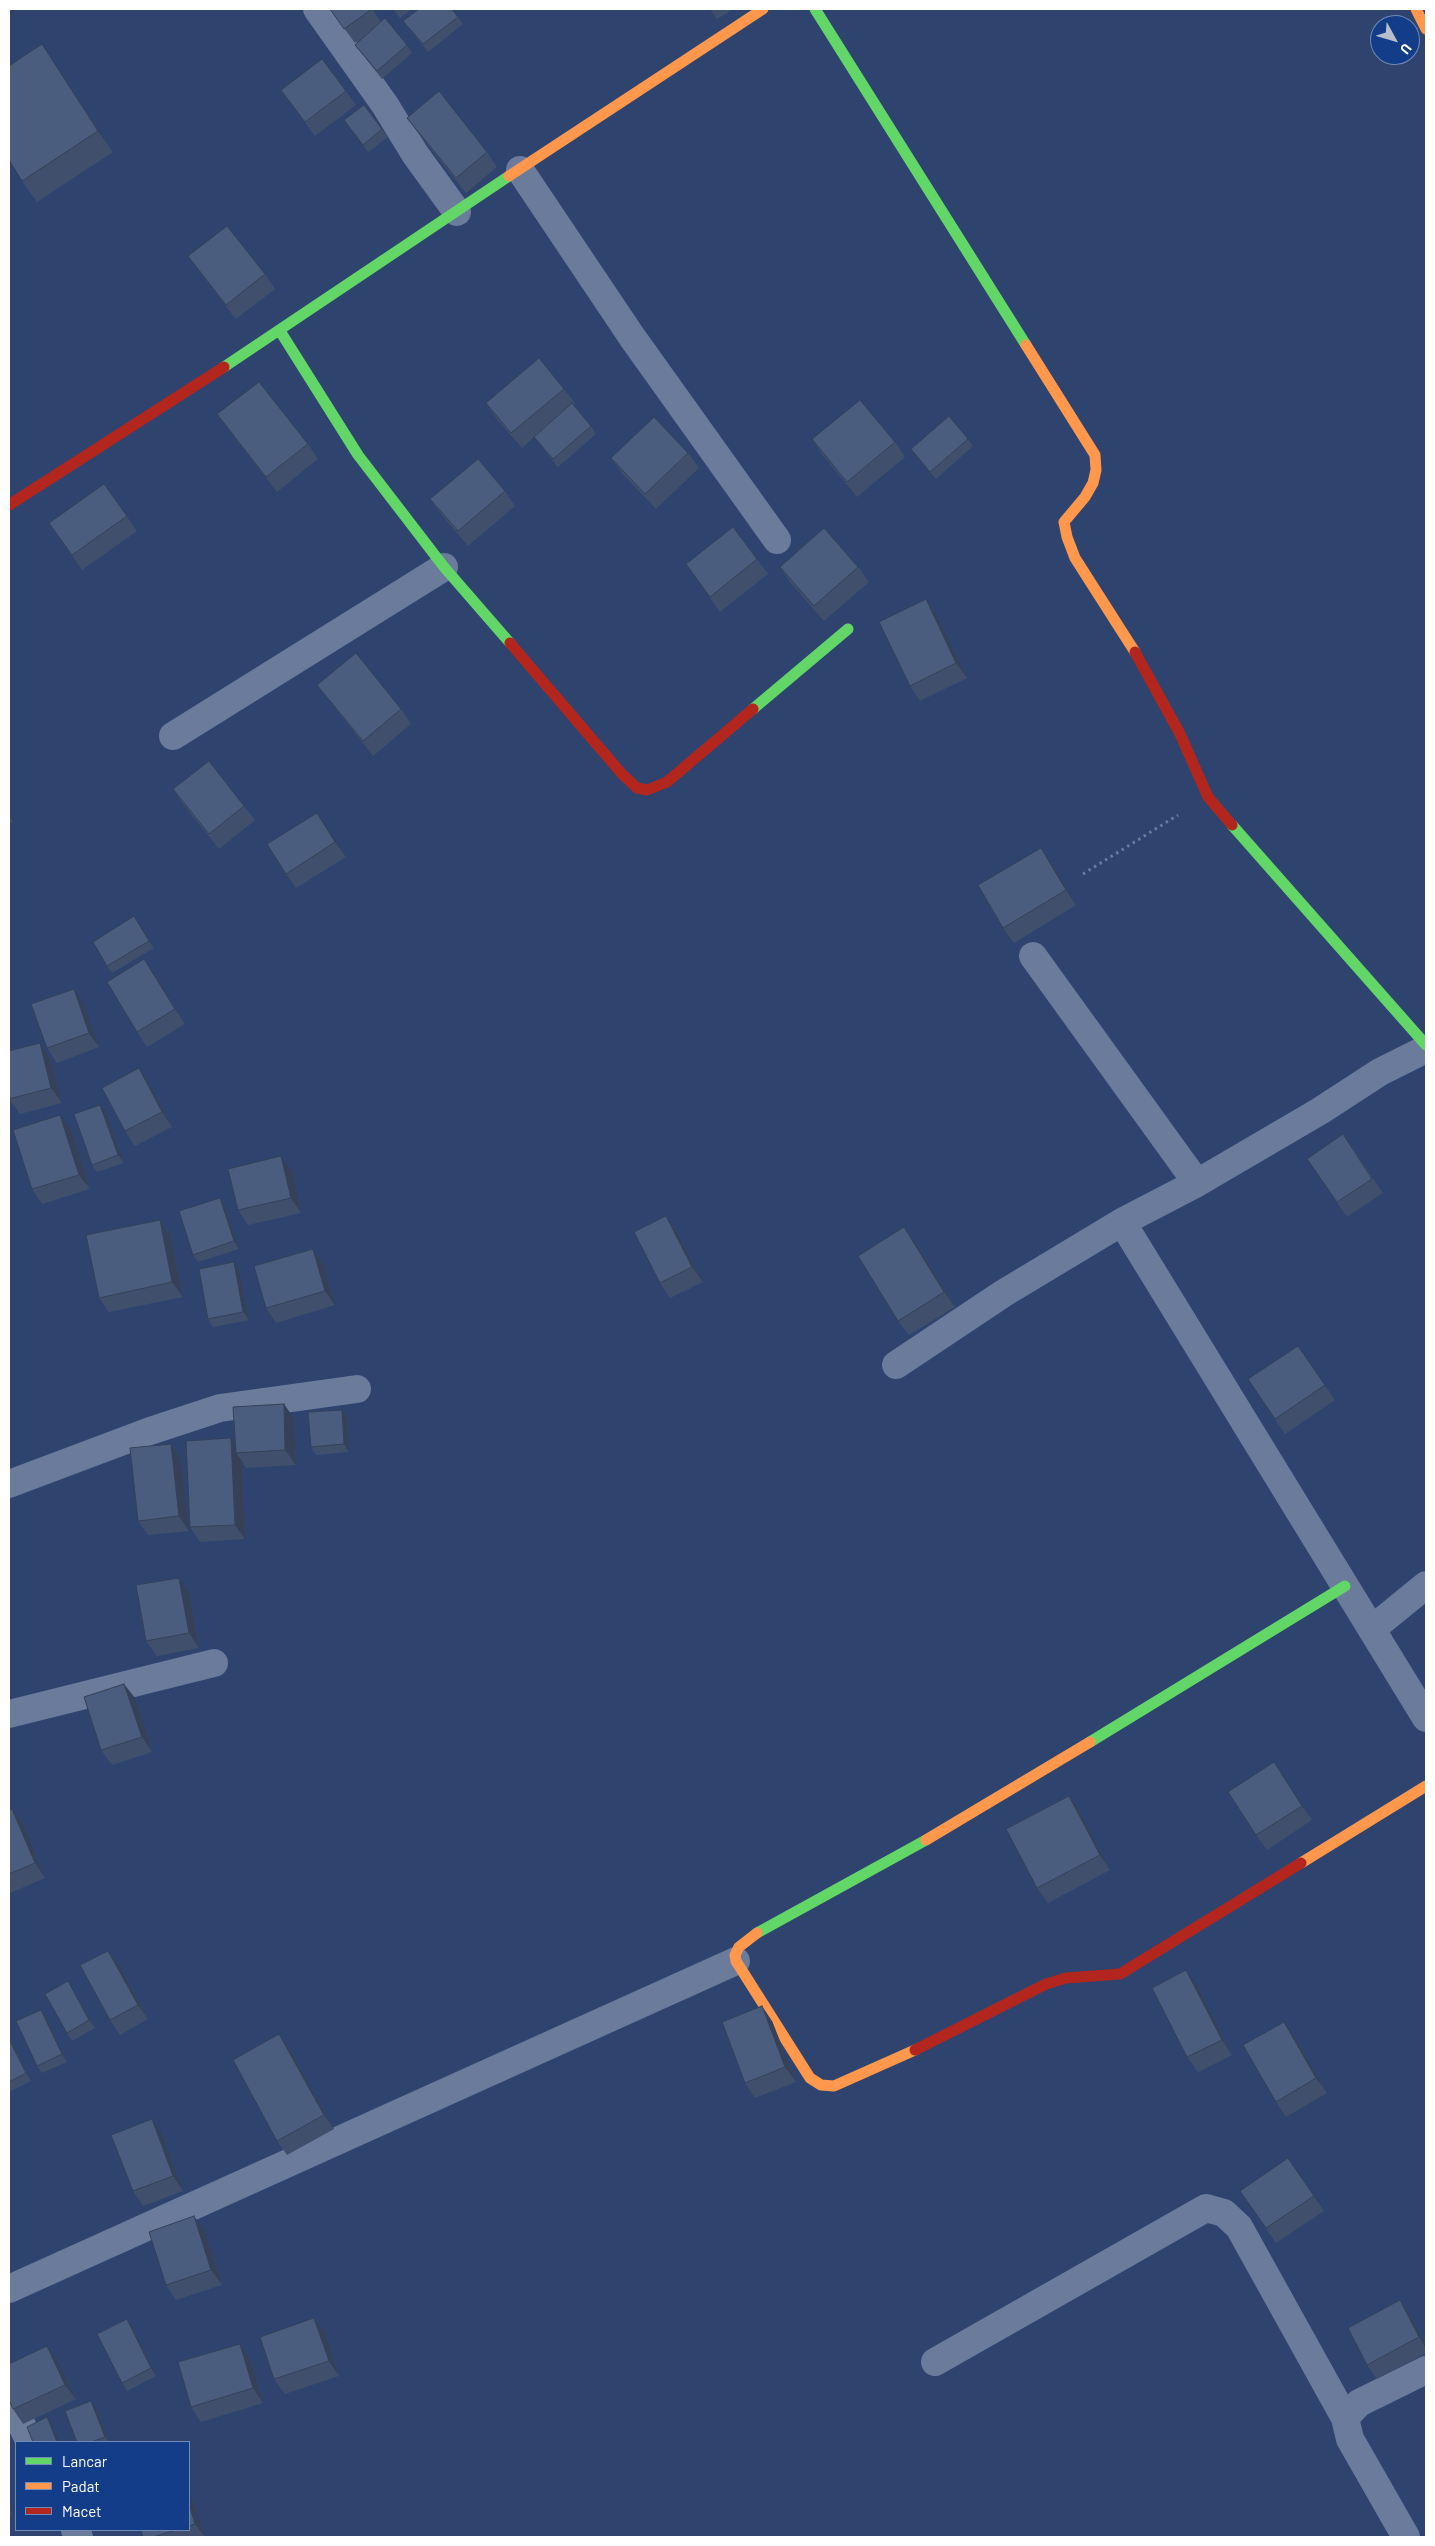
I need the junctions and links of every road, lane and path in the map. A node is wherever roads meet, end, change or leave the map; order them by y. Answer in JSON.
{"nodes":[{"id":1,"x":317,"y":9,"type":"edge"},
{"id":2,"x":763,"y":9,"type":"edge"},
{"id":3,"x":815,"y":9,"type":"edge"},
{"id":4,"x":1416,"y":9,"type":"edge"},
{"id":5,"x":1426,"y":29,"type":"edge"},
{"id":6,"x":520,"y":170,"type":"junction"},
{"id":7,"x":457,"y":212,"type":"junction"},
{"id":8,"x":280,"y":331,"type":"junction"},
{"id":9,"x":9,"y":505,"type":"edge"},
{"id":10,"x":777,"y":540,"type":"dead end"},
{"id":11,"x":444,"y":567,"type":"junction"},
{"id":12,"x":848,"y":629,"type":"dead end"},
{"id":13,"x":173,"y":736,"type":"dead end"},
{"id":14,"x":1208,"y":797,"type":"junction"},
{"id":15,"x":1083,"y":874,"type":"dead end"},
{"id":16,"x":1033,"y":956,"type":"dead end"},
{"id":17,"x":1426,"y":1047,"type":"edge"},
{"id":18,"x":1197,"y":1183,"type":"junction"},
{"id":19,"x":1122,"y":1222,"type":"junction"},
{"id":20,"x":896,"y":1365,"type":"dead end"},
{"id":21,"x":357,"y":1389,"type":"dead end"},
{"id":22,"x":9,"y":1484,"type":"edge"},
{"id":23,"x":1426,"y":1585,"type":"edge"},
{"id":24,"x":1345,"y":1586,"type":"junction"},
{"id":25,"x":1372,"y":1629,"type":"junction"},
{"id":26,"x":214,"y":1663,"type":"dead end"},
{"id":27,"x":9,"y":1714,"type":"edge"},
{"id":28,"x":1426,"y":1718,"type":"edge"},
{"id":29,"x":1426,"y":1786,"type":"edge"},
{"id":30,"x":736,"y":1961,"type":"junction"},
{"id":31,"x":9,"y":2289,"type":"edge"},
{"id":32,"x":935,"y":2362,"type":"dead end"},
{"id":33,"x":1426,"y":2370,"type":"edge"},
{"id":34,"x":9,"y":2399,"type":"edge"},
{"id":35,"x":1346,"y":2418,"type":"junction"},
{"id":36,"x":30,"y":2441,"type":"edge"},
{"id":37,"x":1406,"y":2537,"type":"edge"}],
"edges":[{"from":1,"to":7,"type":"street"},
{"from":2,"to":6,"type":"street"},
{"from":3,"to":14,"type":"street"},
{"from":4,"to":5,"type":"street"},
{"from":6,"to":7,"type":"street"},
{"from":6,"to":10,"type":"street"},
{"from":7,"to":8,"type":"street"},
{"from":8,"to":9,"type":"street"},
{"from":8,"to":11,"type":"street"},
{"from":11,"to":12,"type":"street"},
{"from":11,"to":13,"type":"street"},
{"from":14,"to":15,"type":"path"},
{"from":14,"to":17,"type":"street"},
{"from":16,"to":18,"type":"street"},
{"from":17,"to":18,"type":"street"},
{"from":18,"to":19,"type":"street"},
{"from":19,"to":20,"type":"street"},
{"from":19,"to":24,"type":"street"},
{"from":21,"to":22,"type":"street"},
{"from":23,"to":25,"type":"street"},
{"from":24,"to":25,"type":"street"},
{"from":24,"to":30,"type":"street"},
{"from":25,"to":28,"type":"street"},
{"from":26,"to":27,"type":"street"},
{"from":29,"to":30,"type":"street"},
{"from":30,"to":31,"type":"street"},
{"from":32,"to":35,"type":"street"},
{"from":33,"to":35,"type":"street"},
{"from":34,"to":36,"type":"street"},
{"from":35,"to":37,"type":"street"}]}
